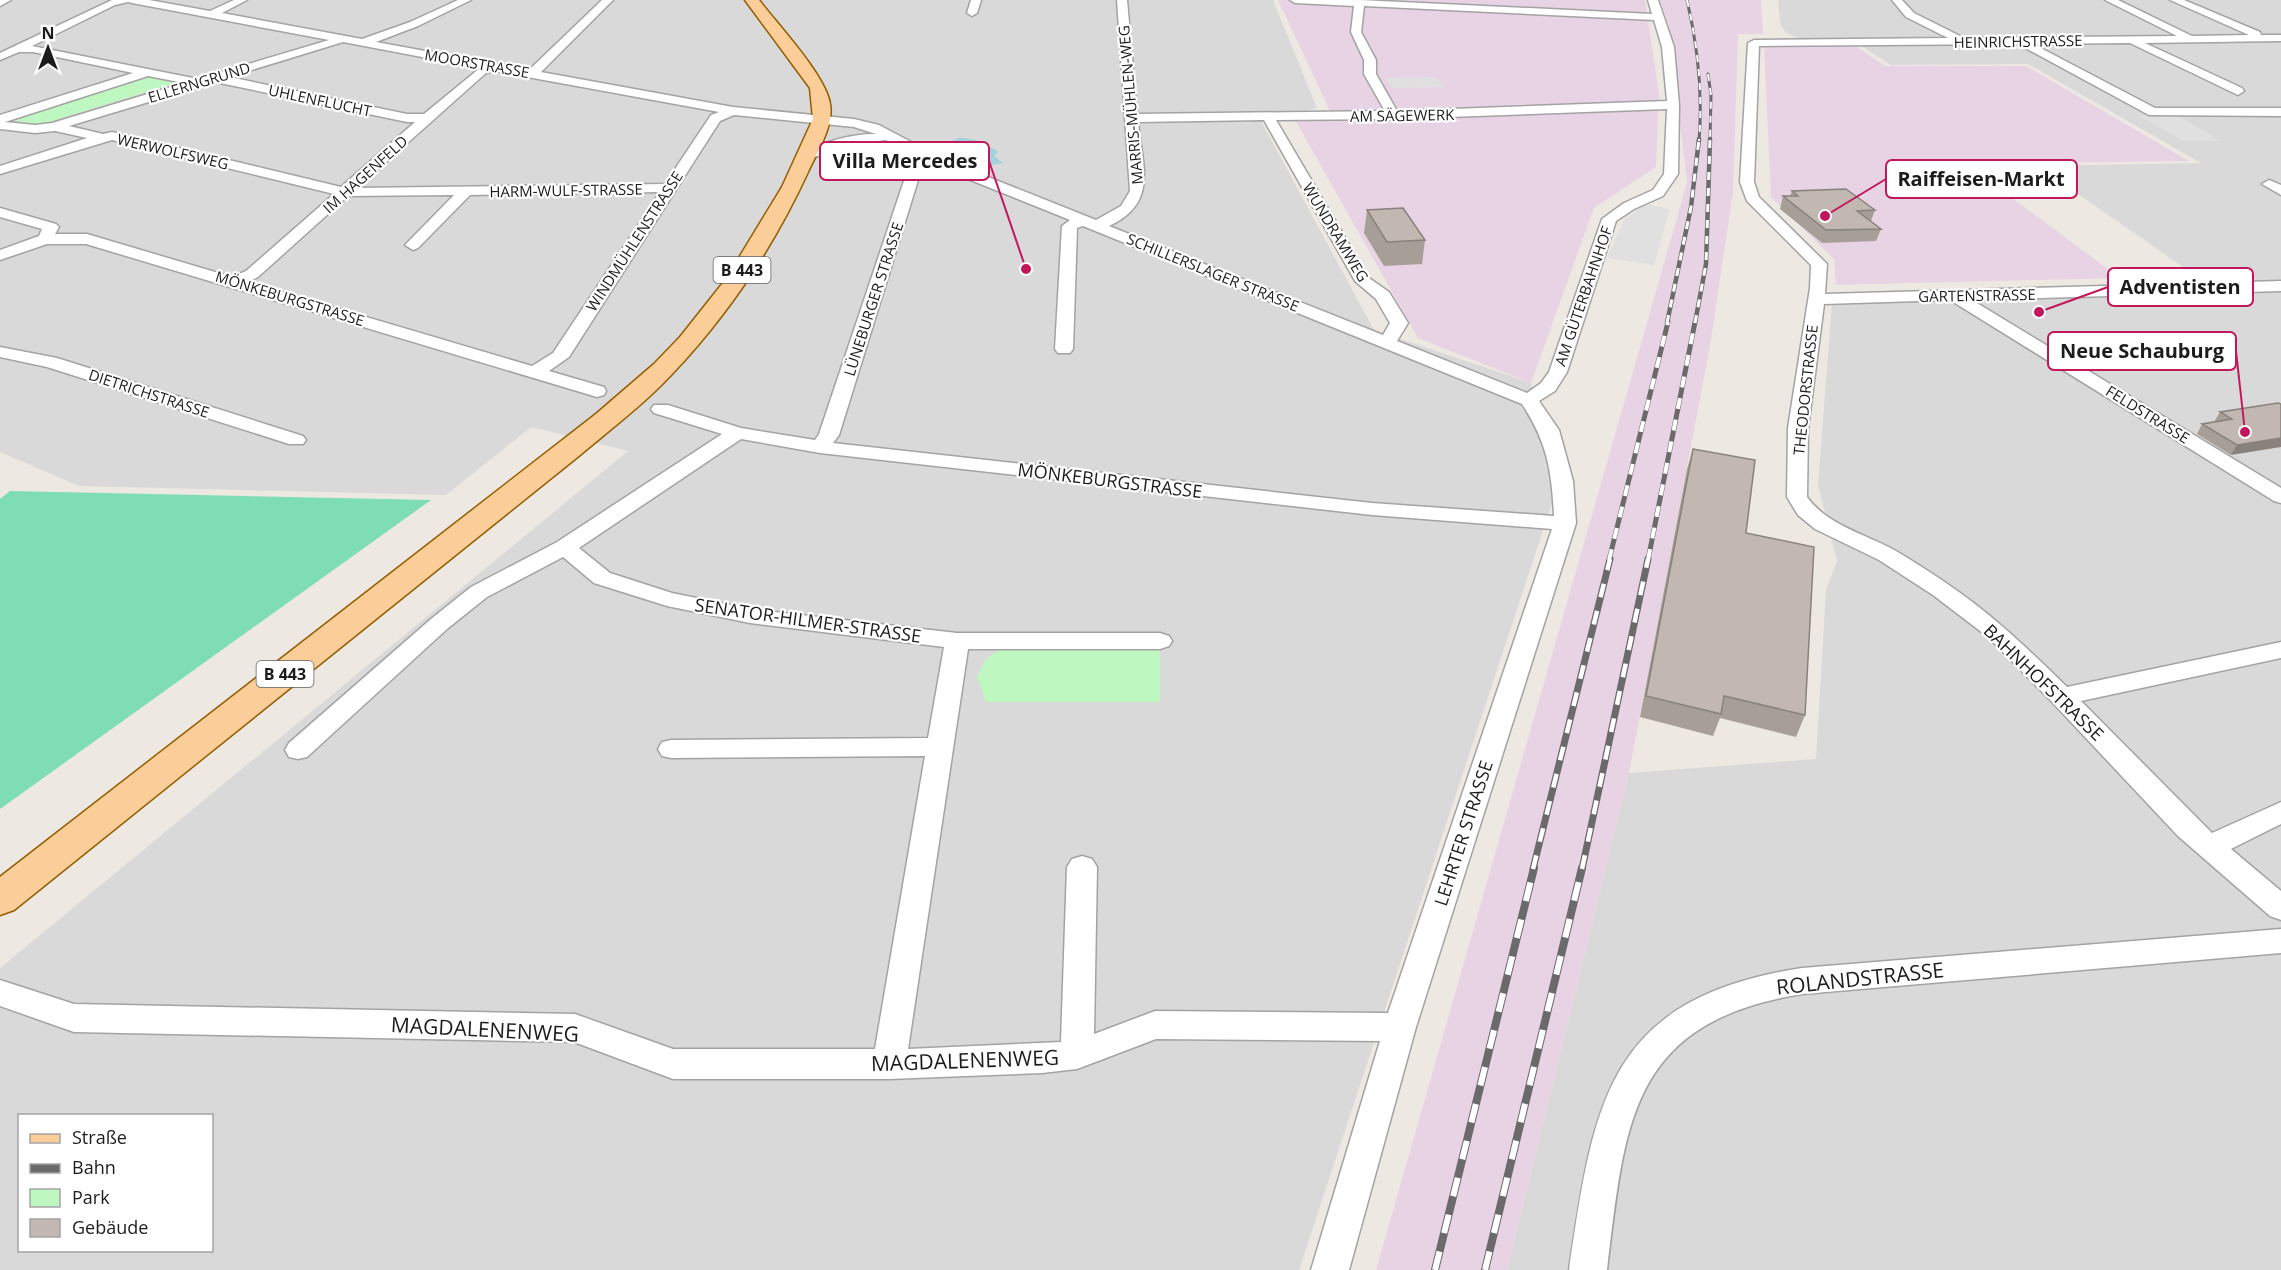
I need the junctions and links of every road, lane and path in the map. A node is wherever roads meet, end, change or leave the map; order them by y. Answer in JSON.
{"nodes":[{"id":1,"x":6,"y":0,"type":"edge"},
{"id":2,"x":125,"y":0,"type":"edge"},
{"id":3,"x":132,"y":0,"type":"edge"},
{"id":4,"x":242,"y":0,"type":"edge"},
{"id":5,"x":466,"y":0,"type":"edge"},
{"id":6,"x":608,"y":0,"type":"edge"},
{"id":7,"x":752,"y":0,"type":"edge"},
{"id":8,"x":976,"y":0,"type":"edge"},
{"id":9,"x":1122,"y":0,"type":"edge"},
{"id":10,"x":1295,"y":0,"type":"edge"},
{"id":11,"x":1653,"y":0,"type":"edge"},
{"id":12,"x":1897,"y":0,"type":"edge"},
{"id":13,"x":2110,"y":0,"type":"edge"},
{"id":14,"x":2175,"y":0,"type":"edge"},
{"id":15,"x":0,"y":3,"type":"edge"},
{"id":16,"x":1359,"y":3,"type":"junction"},
{"id":17,"x":972,"y":13,"type":"dead end"},
{"id":18,"x":212,"y":14,"type":"junction"},
{"id":19,"x":1658,"y":16,"type":"junction"},
{"id":20,"x":2281,"y":38,"type":"edge"},
{"id":21,"x":343,"y":39,"type":"junction"},
{"id":22,"x":2193,"y":39,"type":"junction"},
{"id":23,"x":2266,"y":39,"type":"junction"},
{"id":24,"x":2131,"y":40,"type":"junction"},
{"id":25,"x":1964,"y":41,"type":"junction"},
{"id":26,"x":2020,"y":41,"type":"junction"},
{"id":27,"x":365,"y":42,"type":"junction"},
{"id":28,"x":2281,"y":44,"type":"edge"},
{"id":29,"x":16,"y":49,"type":"junction"},
{"id":30,"x":0,"y":57,"type":"edge"},
{"id":31,"x":495,"y":67,"type":"junction"},
{"id":32,"x":147,"y":73,"type":"junction"},
{"id":33,"x":533,"y":73,"type":"junction"},
{"id":34,"x":213,"y":78,"type":"junction"},
{"id":35,"x":197,"y":82,"type":"junction"},
{"id":36,"x":2238,"y":91,"type":"dead end"},
{"id":37,"x":1673,"y":105,"type":"junction"},
{"id":38,"x":821,"y":108,"type":"junction"},
{"id":39,"x":733,"y":111,"type":"junction"},
{"id":40,"x":2281,"y":112,"type":"edge"},
{"id":41,"x":760,"y":114,"type":"junction"},
{"id":42,"x":1393,"y":115,"type":"junction"},
{"id":43,"x":1268,"y":117,"type":"junction"},
{"id":44,"x":427,"y":118,"type":"junction"},
{"id":45,"x":1131,"y":118,"type":"junction"},
{"id":46,"x":0,"y":119,"type":"edge"},
{"id":47,"x":0,"y":126,"type":"edge"},
{"id":48,"x":55,"y":127,"type":"junction"},
{"id":49,"x":103,"y":138,"type":"junction"},
{"id":50,"x":899,"y":140,"type":"junction"},
{"id":51,"x":805,"y":157,"type":"junction"},
{"id":52,"x":938,"y":162,"type":"junction"},
{"id":53,"x":0,"y":170,"type":"edge"},
{"id":54,"x":668,"y":188,"type":"junction"},
{"id":55,"x":345,"y":192,"type":"junction"},
{"id":56,"x":465,"y":192,"type":"junction"},
{"id":57,"x":0,"y":212,"type":"edge"},
{"id":58,"x":1090,"y":223,"type":"junction"},
{"id":59,"x":45,"y":239,"type":"junction"},
{"id":60,"x":413,"y":245,"type":"dead end"},
{"id":61,"x":0,"y":255,"type":"edge"},
{"id":62,"x":1820,"y":272,"type":"junction"},
{"id":63,"x":234,"y":282,"type":"junction"},
{"id":64,"x":2281,"y":286,"type":"edge"},
{"id":65,"x":1914,"y":296,"type":"junction"},
{"id":66,"x":1953,"y":296,"type":"junction"},
{"id":67,"x":1816,"y":299,"type":"junction"},
{"id":68,"x":1388,"y":342,"type":"junction"},
{"id":69,"x":1064,"y":349,"type":"dead end"},
{"id":70,"x":0,"y":351,"type":"edge"},
{"id":71,"x":534,"y":372,"type":"junction"},
{"id":72,"x":597,"y":391,"type":"dead end"},
{"id":73,"x":1529,"y":400,"type":"junction"},
{"id":74,"x":660,"y":409,"type":"dead end"},
{"id":75,"x":738,"y":433,"type":"junction"},
{"id":76,"x":296,"y":440,"type":"dead end"},
{"id":77,"x":820,"y":447,"type":"junction"},
{"id":78,"x":1796,"y":481,"type":"joint"},
{"id":79,"x":2281,"y":497,"type":"edge"},
{"id":80,"x":1565,"y":523,"type":"junction"},
{"id":81,"x":565,"y":546,"type":"junction"},
{"id":82,"x":957,"y":641,"type":"junction"},
{"id":83,"x":1160,"y":641,"type":"dead end"},
{"id":84,"x":2281,"y":650,"type":"edge"},
{"id":85,"x":2062,"y":698,"type":"junction"},
{"id":86,"x":939,"y":747,"type":"junction"},
{"id":87,"x":671,"y":749,"type":"dead end"},
{"id":88,"x":298,"y":750,"type":"dead end"},
{"id":89,"x":2281,"y":813,"type":"edge"},
{"id":90,"x":2208,"y":848,"type":"junction"},
{"id":91,"x":1082,"y":867,"type":"dead end"},
{"id":92,"x":0,"y":899,"type":"edge"},
{"id":93,"x":2281,"y":908,"type":"edge"},
{"id":94,"x":2281,"y":941,"type":"edge"},
{"id":95,"x":0,"y":993,"type":"edge"},
{"id":96,"x":1400,"y":1027,"type":"junction"},
{"id":97,"x":1077,"y":1055,"type":"junction"},
{"id":98,"x":890,"y":1064,"type":"junction"},
{"id":99,"x":1330,"y":1270,"type":"edge"},
{"id":100,"x":1588,"y":1270,"type":"edge"}],
"edges":[{"from":1,"to":15,"type":"street"},
{"from":2,"to":29,"type":"street"},
{"from":3,"to":18,"type":"street","name":"MOORSTRASSE"},
{"from":4,"to":18,"type":"street"},
{"from":5,"to":27,"type":"street"},
{"from":6,"to":33,"type":"street"},
{"from":7,"to":38,"type":"main road"},
{"from":8,"to":17,"type":"street"},
{"from":9,"to":45,"type":"street","name":"MARRIS-MÜHLEN-WEG"},
{"from":10,"to":16,"type":"street"},
{"from":11,"to":19,"type":"street","name":"AM GÜTERBAHNHOF"},
{"from":12,"to":25,"type":"street"},
{"from":13,"to":22,"type":"street"},
{"from":14,"to":23,"type":"street"},
{"from":16,"to":19,"type":"street"},
{"from":16,"to":42,"type":"street"},
{"from":18,"to":21,"type":"street","name":"MOORSTRASSE"},
{"from":19,"to":37,"type":"street","name":"AM GÜTERBAHNHOF"},
{"from":20,"to":23,"type":"street","name":"HEINRICHSTRASSE"},
{"from":21,"to":27,"type":"street","name":"MOORSTRASSE"},
{"from":21,"to":34,"type":"street","name":"ELLERNGRUND"},
{"from":22,"to":23,"type":"street","name":"HEINRICHSTRASSE"},
{"from":22,"to":24,"type":"street","name":"HEINRICHSTRASSE"},
{"from":23,"to":28,"type":"street"},
{"from":24,"to":26,"type":"street","name":"HEINRICHSTRASSE"},
{"from":24,"to":36,"type":"street"},
{"from":25,"to":26,"type":"street","name":"HEINRICHSTRASSE"},
{"from":25,"to":62,"type":"street","name":"HEINRICHSTRASSE"},
{"from":26,"to":40,"type":"street"},
{"from":27,"to":31,"type":"street","name":"MOORSTRASSE"},
{"from":29,"to":30,"type":"street"},
{"from":29,"to":32,"type":"street"},
{"from":31,"to":33,"type":"street","name":"MOORSTRASSE"},
{"from":31,"to":44,"type":"street","name":"IM HAGENFELD"},
{"from":32,"to":35,"type":"street"},
{"from":32,"to":46,"type":"street","name":"ELLERNGRUND"},
{"from":33,"to":39,"type":"street","name":"MOORSTRASSE"},
{"from":34,"to":35,"type":"street","name":"ELLERNGRUND"},
{"from":34,"to":44,"type":"street","name":"UHLENFLUCHT"},
{"from":35,"to":48,"type":"street","name":"ELLERNGRUND"},
{"from":37,"to":42,"type":"street","name":"AM SÄGEWERK"},
{"from":37,"to":73,"type":"street","name":"AM GÜTERBAHNHOF"},
{"from":38,"to":41,"type":"street","name":"MOORSTRASSE"},
{"from":38,"to":41,"type":"street"},
{"from":38,"to":50,"type":"street","name":"SCHILLERSLAGER STRASSE"},
{"from":38,"to":51,"type":"main road","number":"B 443"},
{"from":39,"to":41,"type":"street","name":"MOORSTRASSE"},
{"from":39,"to":54,"type":"street","name":"WINDMÜHLENSTRASSE"},
{"from":42,"to":43,"type":"street","name":"AM SÄGEWERK"},
{"from":43,"to":45,"type":"street","name":"AM SÄGEWERK"},
{"from":43,"to":68,"type":"street","name":"WUNDRAMWEG"},
{"from":44,"to":55,"type":"street","name":"IM HAGENFELD"},
{"from":45,"to":58,"type":"street","name":"MARRIS-MÜHLEN-WEG"},
{"from":47,"to":48,"type":"street","name":"WERWOLFSWEG"},
{"from":48,"to":49,"type":"street","name":"WERWOLFSWEG"},
{"from":49,"to":53,"type":"street"},
{"from":49,"to":55,"type":"street","name":"WERWOLFSWEG"},
{"from":50,"to":51,"type":"street","name":"SCHILLERSLAGER STRASSE"},
{"from":50,"to":52,"type":"street","name":"SCHILLERSLAGER STRASSE"},
{"from":51,"to":92,"type":"main road","number":"B 443"},
{"from":52,"to":58,"type":"street","name":"SCHILLERSLAGER STRASSE"},
{"from":52,"to":77,"type":"street","name":"LÜNEBURGER STRASSE"},
{"from":54,"to":56,"type":"street","name":"HARM-WULF-STRASSE"},
{"from":54,"to":71,"type":"street","name":"WINDMÜHLENSTRASSE"},
{"from":55,"to":56,"type":"street","name":"HARM-WULF-STRASSE"},
{"from":55,"to":63,"type":"street","name":"IM HAGENFELD"},
{"from":56,"to":60,"type":"street","name":"HARM-WULF-STRASSE"},
{"from":57,"to":59,"type":"street"},
{"from":58,"to":68,"type":"street","name":"SCHILLERSLAGER STRASSE"},
{"from":58,"to":69,"type":"street"},
{"from":59,"to":61,"type":"street","name":"MÖNKEBURGSTRASSE"},
{"from":59,"to":63,"type":"street","name":"MÖNKEBURGSTRASSE"},
{"from":62,"to":65,"type":"street"},
{"from":62,"to":67,"type":"street","name":"THEODORSTRASSE"},
{"from":63,"to":71,"type":"street","name":"MÖNKEBURGSTRASSE"},
{"from":64,"to":66,"type":"street","name":"GARTENSTRASSE"},
{"from":65,"to":66,"type":"street","name":"GARTENSTRASSE"},
{"from":65,"to":67,"type":"street","name":"GARTENSTRASSE"},
{"from":66,"to":79,"type":"street","name":"FELDSTRASSE"},
{"from":67,"to":78,"type":"street","name":"THEODORSTRASSE"},
{"from":68,"to":73,"type":"street","name":"SCHILLERSLAGER STRASSE"},
{"from":70,"to":76,"type":"street","name":"DIETRICHSTRASSE"},
{"from":71,"to":72,"type":"street","name":"MÖNKEBURGSTRASSE"},
{"from":73,"to":80,"type":"street","name":"LEHRTER STRASSE"},
{"from":74,"to":75,"type":"street","name":"MÖNKEBURGSTRASSE"},
{"from":75,"to":77,"type":"street","name":"MÖNKEBURGSTRASSE"},
{"from":75,"to":81,"type":"street"},
{"from":77,"to":80,"type":"street","name":"MÖNKEBURGSTRASSE"},
{"from":78,"to":85,"type":"street","name":"BAHNHOFSTRASSE"},
{"from":80,"to":96,"type":"street","name":"LEHRTER STRASSE"},
{"from":81,"to":82,"type":"street","name":"SENATOR-HILMER-STRASSE"},
{"from":81,"to":88,"type":"street"},
{"from":82,"to":83,"type":"street","name":"SENATOR-HILMER-STRASSE"},
{"from":82,"to":86,"type":"street"},
{"from":84,"to":85,"type":"street"},
{"from":85,"to":90,"type":"street","name":"BAHNHOFSTRASSE"},
{"from":86,"to":87,"type":"street"},
{"from":86,"to":98,"type":"street"},
{"from":89,"to":90,"type":"street"},
{"from":90,"to":93,"type":"street","name":"BAHNHOFSTRASSE"},
{"from":91,"to":97,"type":"street","name":"MAGDALENENWEG"},
{"from":94,"to":100,"type":"street","name":"ROLANDSTRASSE"},
{"from":95,"to":98,"type":"street","name":"MAGDALENENWEG"},
{"from":96,"to":97,"type":"street","name":"MAGDALENENWEG"},
{"from":96,"to":99,"type":"street","name":"LEHRTER STRASSE"},
{"from":97,"to":98,"type":"street","name":"MAGDALENENWEG"}]}
